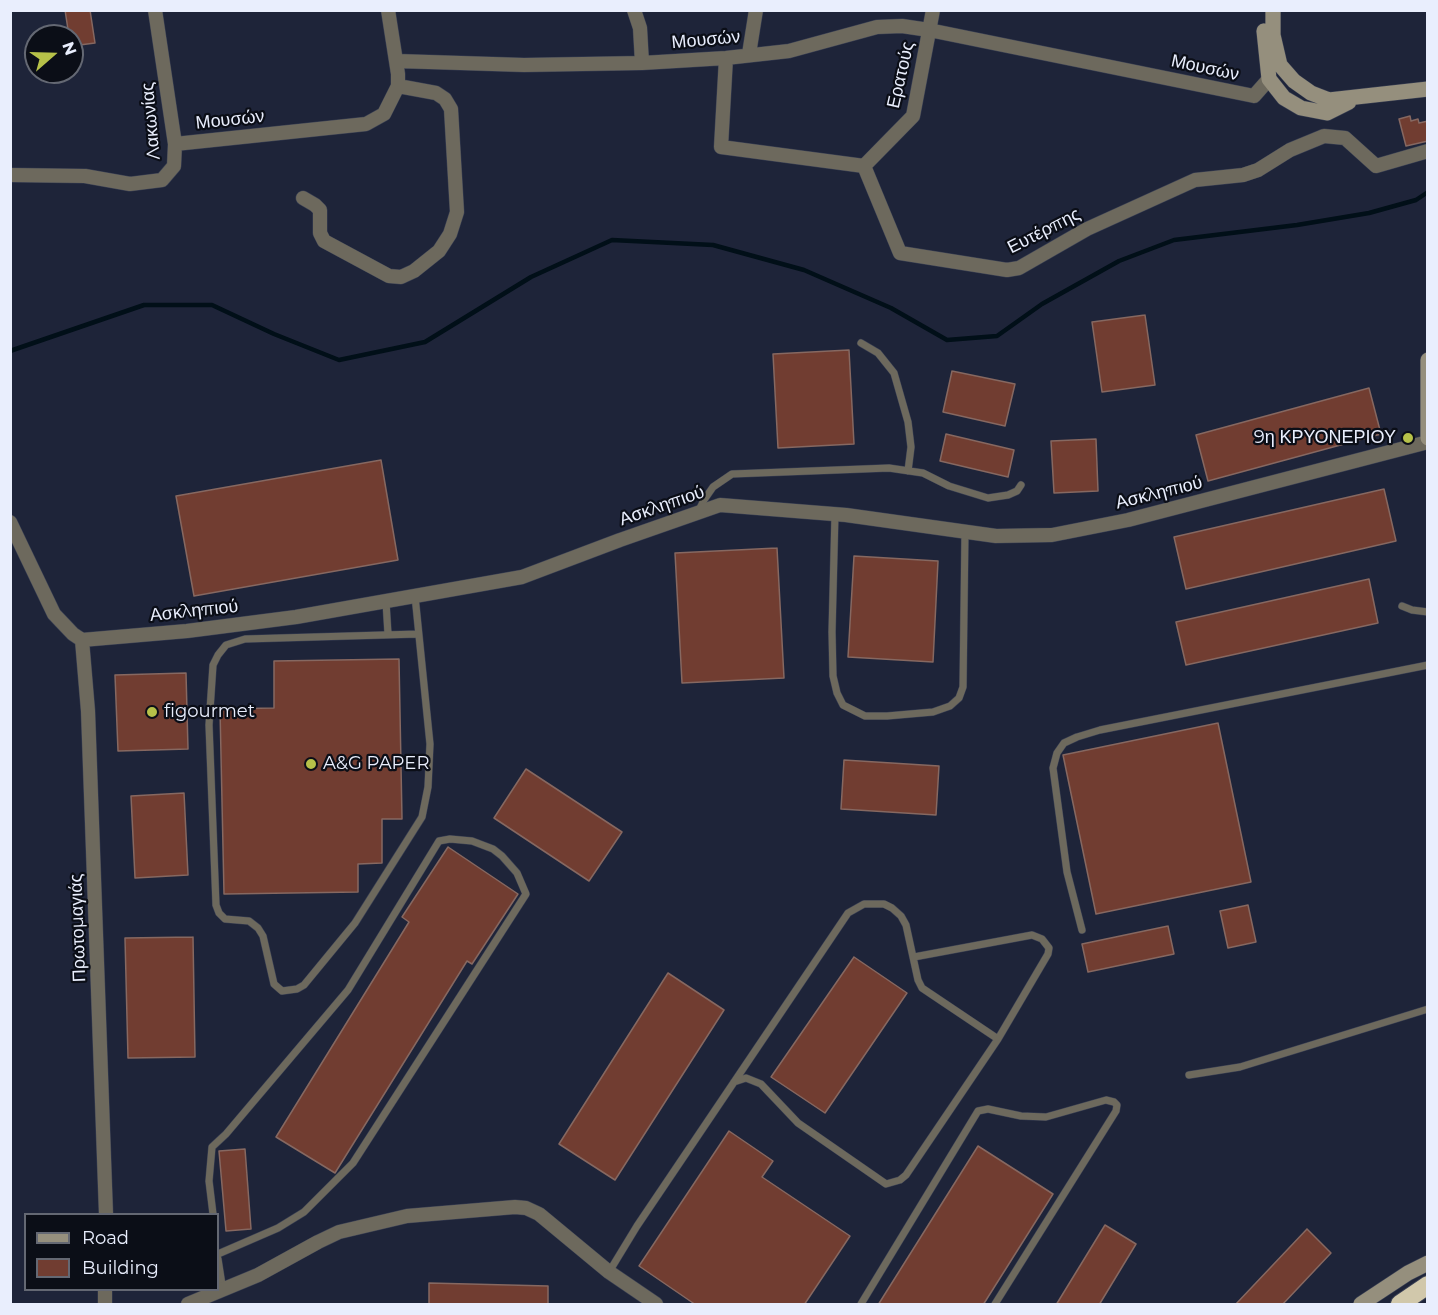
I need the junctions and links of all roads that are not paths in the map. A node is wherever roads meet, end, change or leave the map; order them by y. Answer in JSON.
{"nodes":[{"id":1,"x":155,"y":10,"type":"edge"},
{"id":2,"x":388,"y":10,"type":"edge"},
{"id":3,"x":634,"y":10,"type":"edge"},
{"id":4,"x":756,"y":10,"type":"edge"},
{"id":5,"x":933,"y":10,"type":"edge"},
{"id":6,"x":1264,"y":10,"type":"edge"},
{"id":7,"x":1273,"y":10,"type":"edge"},
{"id":8,"x":929,"y":30,"type":"junction"},
{"id":9,"x":749,"y":54,"type":"junction"},
{"id":10,"x":726,"y":58,"type":"junction"},
{"id":11,"x":397,"y":61,"type":"junction"},
{"id":12,"x":642,"y":63,"type":"junction"},
{"id":13,"x":1269,"y":79,"type":"junction"},
{"id":14,"x":398,"y":86,"type":"junction"},
{"id":15,"x":1428,"y":89,"type":"edge"},
{"id":16,"x":1363,"y":95,"type":"junction"},
{"id":17,"x":175,"y":144,"type":"junction"},
{"id":18,"x":1428,"y":151,"type":"edge"},
{"id":19,"x":864,"y":166,"type":"junction"},
{"id":20,"x":10,"y":175,"type":"edge"},
{"id":21,"x":303,"y":198,"type":"dead end"},
{"id":22,"x":861,"y":343,"type":"dead end"},
{"id":23,"x":1427,"y":368,"type":"edge"},
{"id":24,"x":1428,"y":440,"type":"edge"},
{"id":25,"x":908,"y":471,"type":"junction"},
{"id":26,"x":1021,"y":484,"type":"dead end"},
{"id":27,"x":699,"y":512,"type":"junction"},
{"id":28,"x":835,"y":514,"type":"junction"},
{"id":29,"x":10,"y":522,"type":"edge"},
{"id":30,"x":965,"y":532,"type":"junction"},
{"id":31,"x":415,"y":596,"type":"junction"},
{"id":32,"x":386,"y":603,"type":"junction"},
{"id":33,"x":1402,"y":606,"type":"dead end"},
{"id":34,"x":1428,"y":612,"type":"edge"},
{"id":35,"x":388,"y":634,"type":"junction"},
{"id":36,"x":418,"y":634,"type":"junction"},
{"id":37,"x":82,"y":640,"type":"junction"},
{"id":38,"x":1428,"y":665,"type":"edge"},
{"id":39,"x":1082,"y":930,"type":"dead end"},
{"id":40,"x":914,"y":957,"type":"junction"},
{"id":41,"x":1428,"y":1009,"type":"edge"},
{"id":42,"x":998,"y":1039,"type":"junction"},
{"id":43,"x":1189,"y":1076,"type":"dead end"},
{"id":44,"x":734,"y":1082,"type":"junction"},
{"id":45,"x":106,"y":1213,"type":"edge"},
{"id":46,"x":213,"y":1213,"type":"edge"},
{"id":47,"x":219,"y":1254,"type":"edge"},
{"id":48,"x":1428,"y":1263,"type":"edge"},
{"id":49,"x":219,"y":1267,"type":"edge"},
{"id":50,"x":609,"y":1272,"type":"junction"},
{"id":51,"x":1428,"y":1285,"type":"edge"},
{"id":52,"x":222,"y":1291,"type":"junction"},
{"id":53,"x":188,"y":1305,"type":"edge"},
{"id":54,"x":656,"y":1305,"type":"edge"},
{"id":55,"x":861,"y":1305,"type":"edge"},
{"id":56,"x":995,"y":1305,"type":"edge"},
{"id":57,"x":1361,"y":1305,"type":"edge"},
{"id":58,"x":1400,"y":1305,"type":"edge"}],
"edges":[{"from":1,"to":17,"type":"street","name":"Λακωνίας"},
{"from":2,"to":11,"type":"street"},
{"from":3,"to":12,"type":"street"},
{"from":4,"to":9,"type":"street"},
{"from":5,"to":8,"type":"street","name":"Ερατούς"},
{"from":6,"to":13,"type":"main road"},
{"from":7,"to":16,"type":"main road"},
{"from":8,"to":9,"type":"street","name":"Μουσών"},
{"from":8,"to":13,"type":"street","name":"Μουσών"},
{"from":8,"to":19,"type":"street","name":"Ερατούς"},
{"from":9,"to":10,"type":"street","name":"Μουσών"},
{"from":10,"to":12,"type":"street","name":"Μουσών"},
{"from":10,"to":19,"type":"street"},
{"from":11,"to":12,"type":"street","name":"Μουσών"},
{"from":11,"to":14,"type":"street","name":"Μουσών"},
{"from":13,"to":16,"type":"main road"},
{"from":14,"to":17,"type":"street","name":"Μουσών"},
{"from":14,"to":21,"type":"street"},
{"from":15,"to":16,"type":"main road"},
{"from":17,"to":20,"type":"street","name":"Λακωνίας"},
{"from":18,"to":19,"type":"street","name":"Ευτέρπης"},
{"from":22,"to":25,"type":"lane"},
{"from":23,"to":24,"type":"main road"},
{"from":24,"to":30,"type":"street","name":"Ασκληπιού"},
{"from":25,"to":26,"type":"lane"},
{"from":25,"to":27,"type":"lane"},
{"from":27,"to":28,"type":"street","name":"Ασκληπιού"},
{"from":27,"to":31,"type":"street","name":"Ασκληπιού"},
{"from":28,"to":30,"type":"street","name":"Ασκληπιού"},
{"from":28,"to":30,"type":"lane"},
{"from":29,"to":37,"type":"street"},
{"from":31,"to":32,"type":"street","name":"Ασκληπιού"},
{"from":31,"to":36,"type":"lane"},
{"from":32,"to":35,"type":"lane"},
{"from":32,"to":37,"type":"street","name":"Ασκληπιού"},
{"from":33,"to":34,"type":"lane"},
{"from":35,"to":36,"type":"lane"},
{"from":35,"to":36,"type":"lane"},
{"from":37,"to":45,"type":"street","name":"Πρωτομαγιάς"},
{"from":38,"to":39,"type":"lane"},
{"from":40,"to":42,"type":"lane"},
{"from":40,"to":42,"type":"lane"},
{"from":40,"to":44,"type":"lane"},
{"from":41,"to":43,"type":"lane"},
{"from":42,"to":44,"type":"lane"},
{"from":44,"to":50,"type":"lane"},
{"from":46,"to":47,"type":"lane"},
{"from":48,"to":57,"type":"main road"},
{"from":49,"to":52,"type":"lane"},
{"from":50,"to":52,"type":"street"},
{"from":50,"to":54,"type":"street"},
{"from":51,"to":58,"type":"highway"},
{"from":52,"to":53,"type":"street"},
{"from":55,"to":56,"type":"lane"}]}
